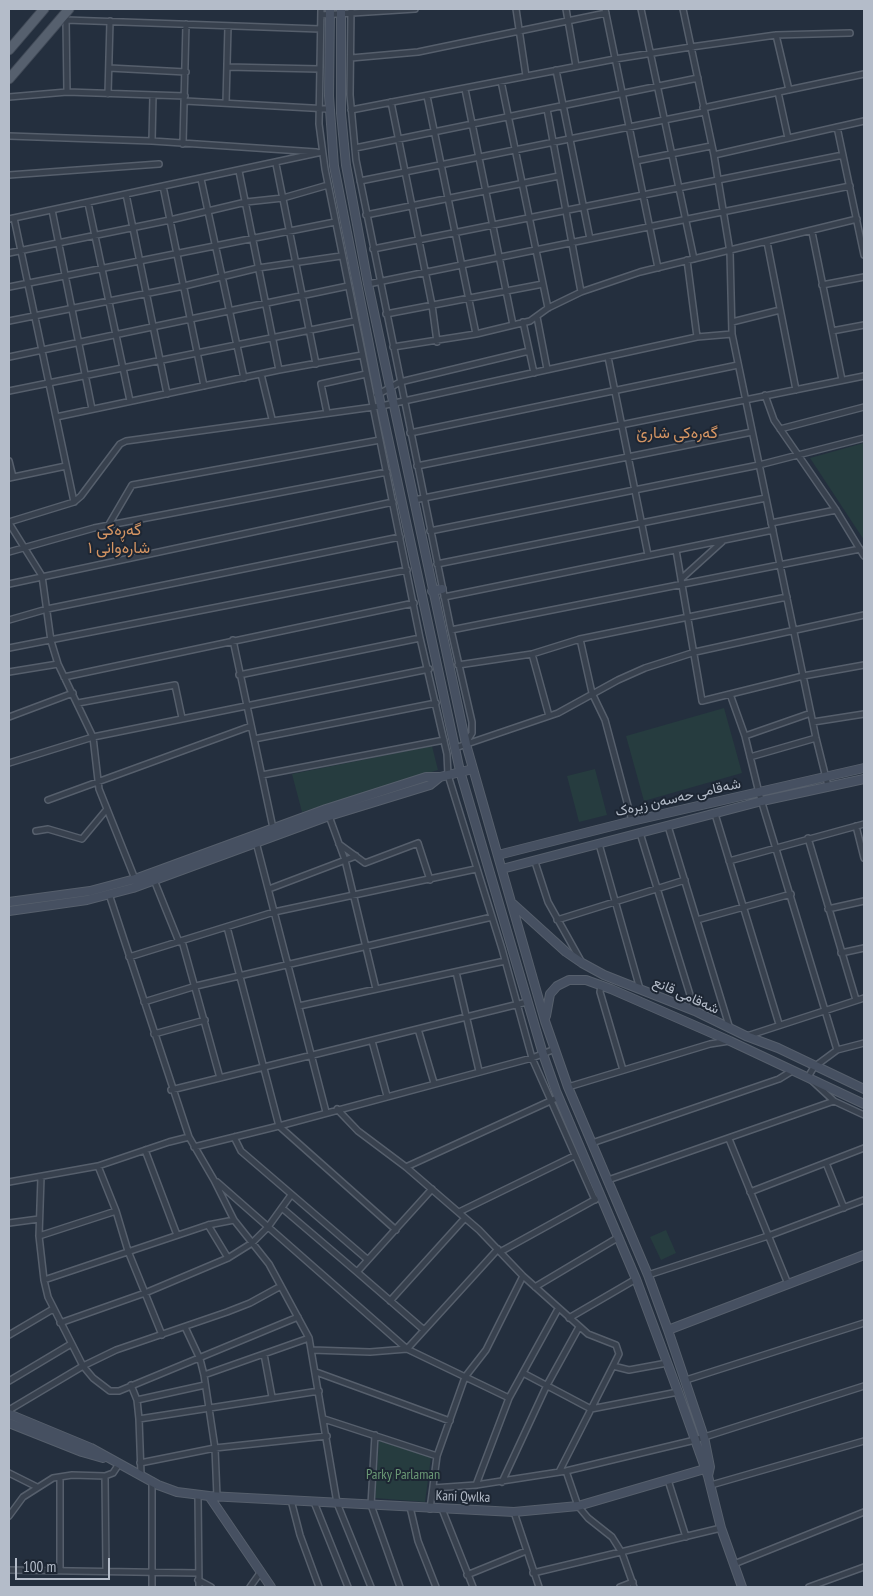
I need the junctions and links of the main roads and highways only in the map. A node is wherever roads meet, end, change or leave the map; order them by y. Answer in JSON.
{"nodes":[{"id":1,"x":44,"y":9,"type":"edge"},
{"id":2,"x":69,"y":9,"type":"edge"},
{"id":3,"x":341,"y":11,"type":"edge"},
{"id":4,"x":330,"y":12,"type":"edge"},
{"id":5,"x":9,"y":50,"type":"edge"},
{"id":6,"x":9,"y":79,"type":"edge"},
{"id":7,"x":346,"y":237,"type":"junction"},
{"id":8,"x":338,"y":239,"type":"road end"},
{"id":9,"x":407,"y":520,"type":"junction"},
{"id":10,"x":397,"y":522,"type":"road end"},
{"id":11,"x":432,"y":591,"type":"junction"},
{"id":12,"x":443,"y":593,"type":"road end"},
{"id":13,"x":864,"y":768,"type":"edge"},
{"id":14,"x":474,"y":769,"type":"junction"},
{"id":15,"x":460,"y":771,"type":"junction"},
{"id":16,"x":444,"y":776,"type":"junction"},
{"id":17,"x":864,"y":779,"type":"edge"},
{"id":18,"x":498,"y":855,"type":"junction"},
{"id":19,"x":196,"y":861,"type":"junction"},
{"id":20,"x":502,"y":869,"type":"junction"},
{"id":21,"x":9,"y":902,"type":"edge"},
{"id":22,"x":511,"y":903,"type":"junction"},
{"id":23,"x":9,"y":911,"type":"edge"},
{"id":24,"x":616,"y":980,"type":"junction"},
{"id":25,"x":612,"y":989,"type":"junction"},
{"id":26,"x":545,"y":1021,"type":"junction"},
{"id":27,"x":864,"y":1089,"type":"edge"},
{"id":28,"x":864,"y":1104,"type":"edge"},
{"id":29,"x":864,"y":1255,"type":"edge"},
{"id":30,"x":668,"y":1330,"type":"junction"},
{"id":31,"x":10,"y":1411,"type":"edge"},
{"id":32,"x":9,"y":1423,"type":"edge"},
{"id":33,"x":107,"y":1458,"type":"junction"},
{"id":34,"x":707,"y":1471,"type":"junction"},
{"id":35,"x":213,"y":1497,"type":"junction"},
{"id":36,"x":271,"y":1587,"type":"edge"},
{"id":37,"x":742,"y":1587,"type":"edge"}],
"edges":[{"from":1,"to":5,"type":"main road"},
{"from":2,"to":6,"type":"main road"},
{"from":3,"to":11,"type":"main road"},
{"from":4,"to":7,"type":"main road"},
{"from":7,"to":8,"type":"main road"},
{"from":7,"to":9,"type":"main road"},
{"from":9,"to":10,"type":"main road"},
{"from":9,"to":15,"type":"main road"},
{"from":11,"to":12,"type":"main road"},
{"from":11,"to":14,"type":"main road"},
{"from":13,"to":18,"type":"main road","name":"شەقامی حەسەن زیرەک"},
{"from":14,"to":15,"type":"main road"},
{"from":14,"to":18,"type":"main road"},
{"from":15,"to":16,"type":"main road"},
{"from":15,"to":34,"type":"main road"},
{"from":16,"to":19,"type":"main road"},
{"from":16,"to":19,"type":"main road"},
{"from":17,"to":20,"type":"main road","name":"شەقامی حەسەن زیرەک"},
{"from":18,"to":20,"type":"main road"},
{"from":19,"to":21,"type":"main road"},
{"from":19,"to":23,"type":"main road"},
{"from":20,"to":22,"type":"main road"},
{"from":22,"to":24,"type":"main road","name":"شەقامی قانع"},
{"from":22,"to":26,"type":"main road"},
{"from":24,"to":25,"type":"main road"},
{"from":24,"to":27,"type":"main road","name":"شەقامی قانع"},
{"from":25,"to":26,"type":"main road","name":"شەقامی قانع"},
{"from":25,"to":28,"type":"main road","name":"شەقامی قانع"},
{"from":26,"to":30,"type":"main road"},
{"from":29,"to":30,"type":"main road"},
{"from":30,"to":34,"type":"main road"},
{"from":31,"to":33,"type":"main road"},
{"from":32,"to":33,"type":"main road"},
{"from":33,"to":35,"type":"main road","name":"Kani Qwlka"},
{"from":34,"to":35,"type":"main road","name":"Kani Qwlka"},
{"from":34,"to":37,"type":"main road"},
{"from":35,"to":36,"type":"main road"}]}
